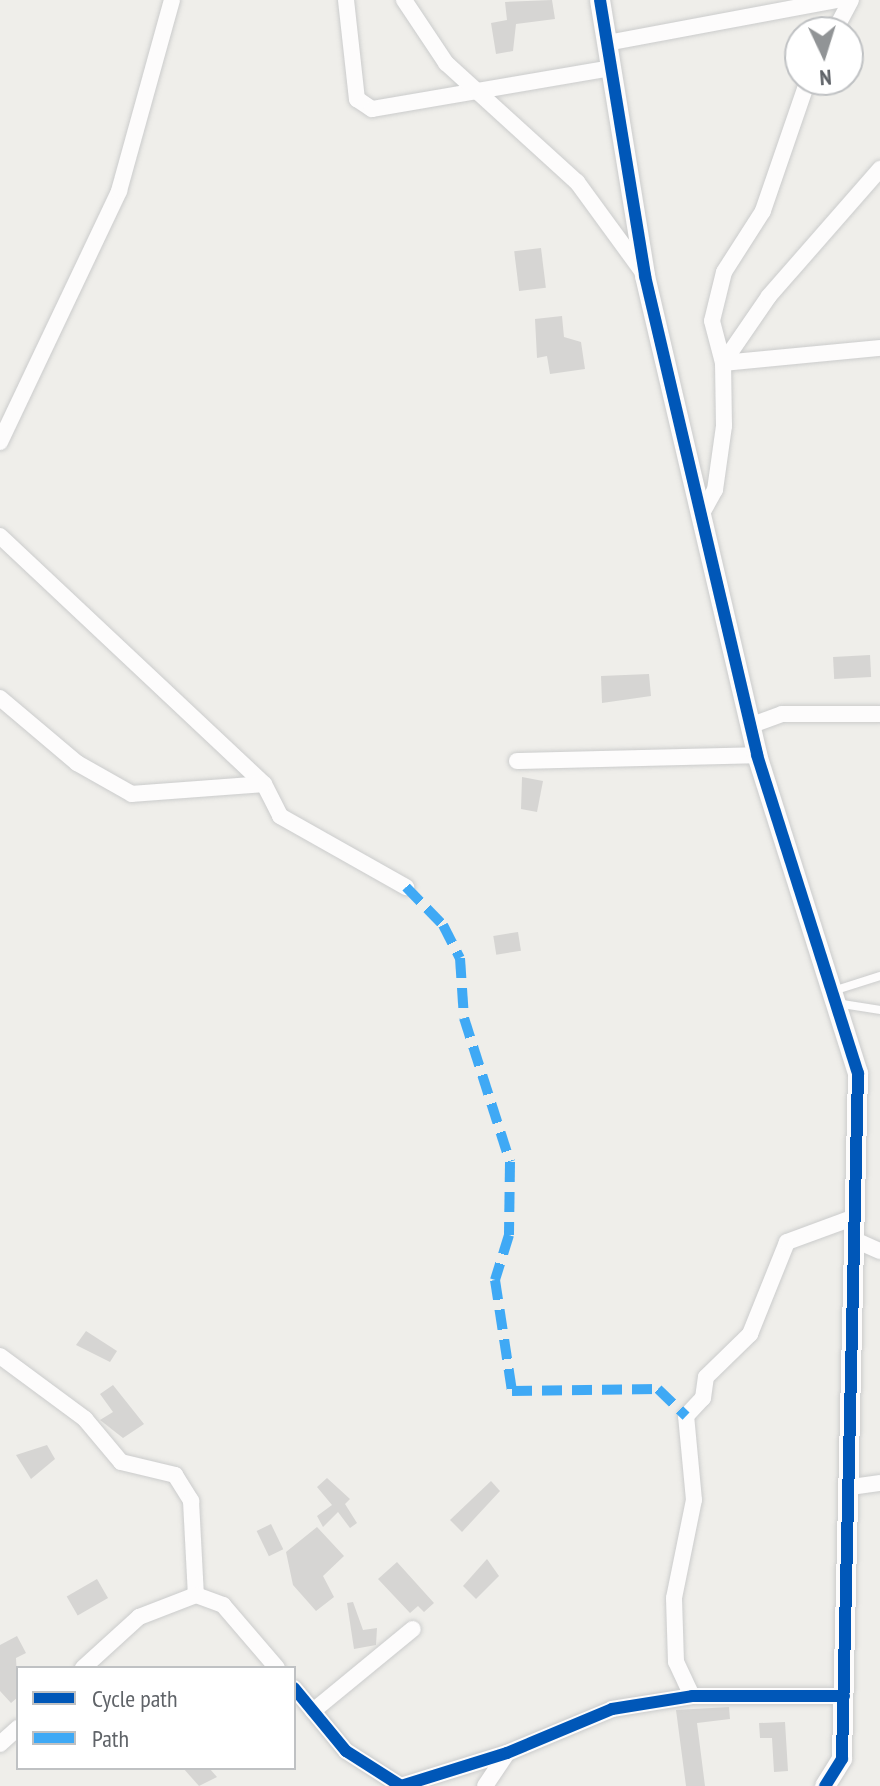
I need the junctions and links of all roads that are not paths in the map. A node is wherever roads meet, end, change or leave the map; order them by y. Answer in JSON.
{"nodes":[{"id":1,"x":172,"y":0,"type":"edge"},
{"id":2,"x":346,"y":0,"type":"edge"},
{"id":3,"x":404,"y":0,"type":"edge"},
{"id":4,"x":600,"y":0,"type":"edge"},
{"id":5,"x":836,"y":0,"type":"edge"},
{"id":6,"x":607,"y":43,"type":"junction"},
{"id":7,"x":612,"y":68,"type":"junction"},
{"id":8,"x":478,"y":92,"type":"junction"},
{"id":9,"x":803,"y":96,"type":"edge"},
{"id":10,"x":880,"y":169,"type":"edge"},
{"id":11,"x":645,"y":276,"type":"junction"},
{"id":12,"x":880,"y":348,"type":"edge"},
{"id":13,"x":723,"y":363,"type":"junction"},
{"id":14,"x":0,"y":442,"type":"edge"},
{"id":15,"x":701,"y":515,"type":"junction"},
{"id":16,"x":0,"y":536,"type":"edge"},
{"id":17,"x":0,"y":698,"type":"edge"},
{"id":18,"x":880,"y":714,"type":"edge"},
{"id":19,"x":752,"y":725,"type":"junction"},
{"id":20,"x":757,"y":755,"type":"junction"},
{"id":21,"x":517,"y":761,"type":"dead end"},
{"id":22,"x":264,"y":784,"type":"junction"},
{"id":23,"x":406,"y":887,"type":"dead end"},
{"id":24,"x":880,"y":976,"type":"edge"},
{"id":25,"x":834,"y":997,"type":"junction"},
{"id":26,"x":880,"y":1010,"type":"edge"},
{"id":27,"x":855,"y":1217,"type":"junction"},
{"id":28,"x":855,"y":1240,"type":"junction"},
{"id":29,"x":880,"y":1251,"type":"edge"},
{"id":30,"x":0,"y":1356,"type":"edge"},
{"id":31,"x":880,"y":1483,"type":"edge"},
{"id":32,"x":851,"y":1487,"type":"junction"},
{"id":33,"x":196,"y":1595,"type":"junction"},
{"id":34,"x":413,"y":1629,"type":"dead end"},
{"id":35,"x":85,"y":1666,"type":"edge"},
{"id":36,"x":275,"y":1666,"type":"edge"},
{"id":37,"x":296,"y":1690,"type":"edge"},
{"id":38,"x":692,"y":1696,"type":"junction"},
{"id":39,"x":844,"y":1696,"type":"junction"},
{"id":40,"x":313,"y":1711,"type":"junction"},
{"id":41,"x":16,"y":1730,"type":"edge"},
{"id":42,"x":0,"y":1744,"type":"edge"},
{"id":43,"x":507,"y":1753,"type":"junction"},
{"id":44,"x":422,"y":1785,"type":"edge"},
{"id":45,"x":401,"y":1786,"type":"edge"},
{"id":46,"x":485,"y":1786,"type":"edge"},
{"id":47,"x":825,"y":1786,"type":"edge"}],
"edges":[{"from":1,"to":14,"type":"street"},
{"from":2,"to":8,"type":"street"},
{"from":3,"to":8,"type":"street"},
{"from":4,"to":6,"type":"street"},
{"from":5,"to":6,"type":"street"},
{"from":6,"to":7,"type":"street"},
{"from":7,"to":8,"type":"street"},
{"from":7,"to":11,"type":"street"},
{"from":8,"to":11,"type":"street"},
{"from":9,"to":13,"type":"street"},
{"from":10,"to":13,"type":"street"},
{"from":11,"to":15,"type":"street"},
{"from":12,"to":13,"type":"street"},
{"from":13,"to":15,"type":"street"},
{"from":15,"to":19,"type":"street"},
{"from":16,"to":22,"type":"street"},
{"from":17,"to":22,"type":"street"},
{"from":18,"to":19,"type":"street"},
{"from":19,"to":20,"type":"street"},
{"from":20,"to":21,"type":"street"},
{"from":20,"to":25,"type":"street"},
{"from":22,"to":23,"type":"street"},
{"from":24,"to":25,"type":"lane"},
{"from":25,"to":26,"type":"lane"},
{"from":25,"to":27,"type":"street"},
{"from":27,"to":28,"type":"street"},
{"from":27,"to":38,"type":"street"},
{"from":28,"to":29,"type":"street"},
{"from":28,"to":32,"type":"street"},
{"from":30,"to":33,"type":"street"},
{"from":31,"to":32,"type":"street"},
{"from":32,"to":39,"type":"street"},
{"from":33,"to":35,"type":"street"},
{"from":33,"to":36,"type":"street"},
{"from":34,"to":40,"type":"street"},
{"from":37,"to":40,"type":"street"},
{"from":38,"to":39,"type":"street"},
{"from":38,"to":43,"type":"street"},
{"from":39,"to":47,"type":"street"},
{"from":40,"to":45,"type":"street"},
{"from":41,"to":42,"type":"street"},
{"from":43,"to":44,"type":"street"},
{"from":43,"to":46,"type":"street"},
{"from":44,"to":45,"type":"street"}]}
